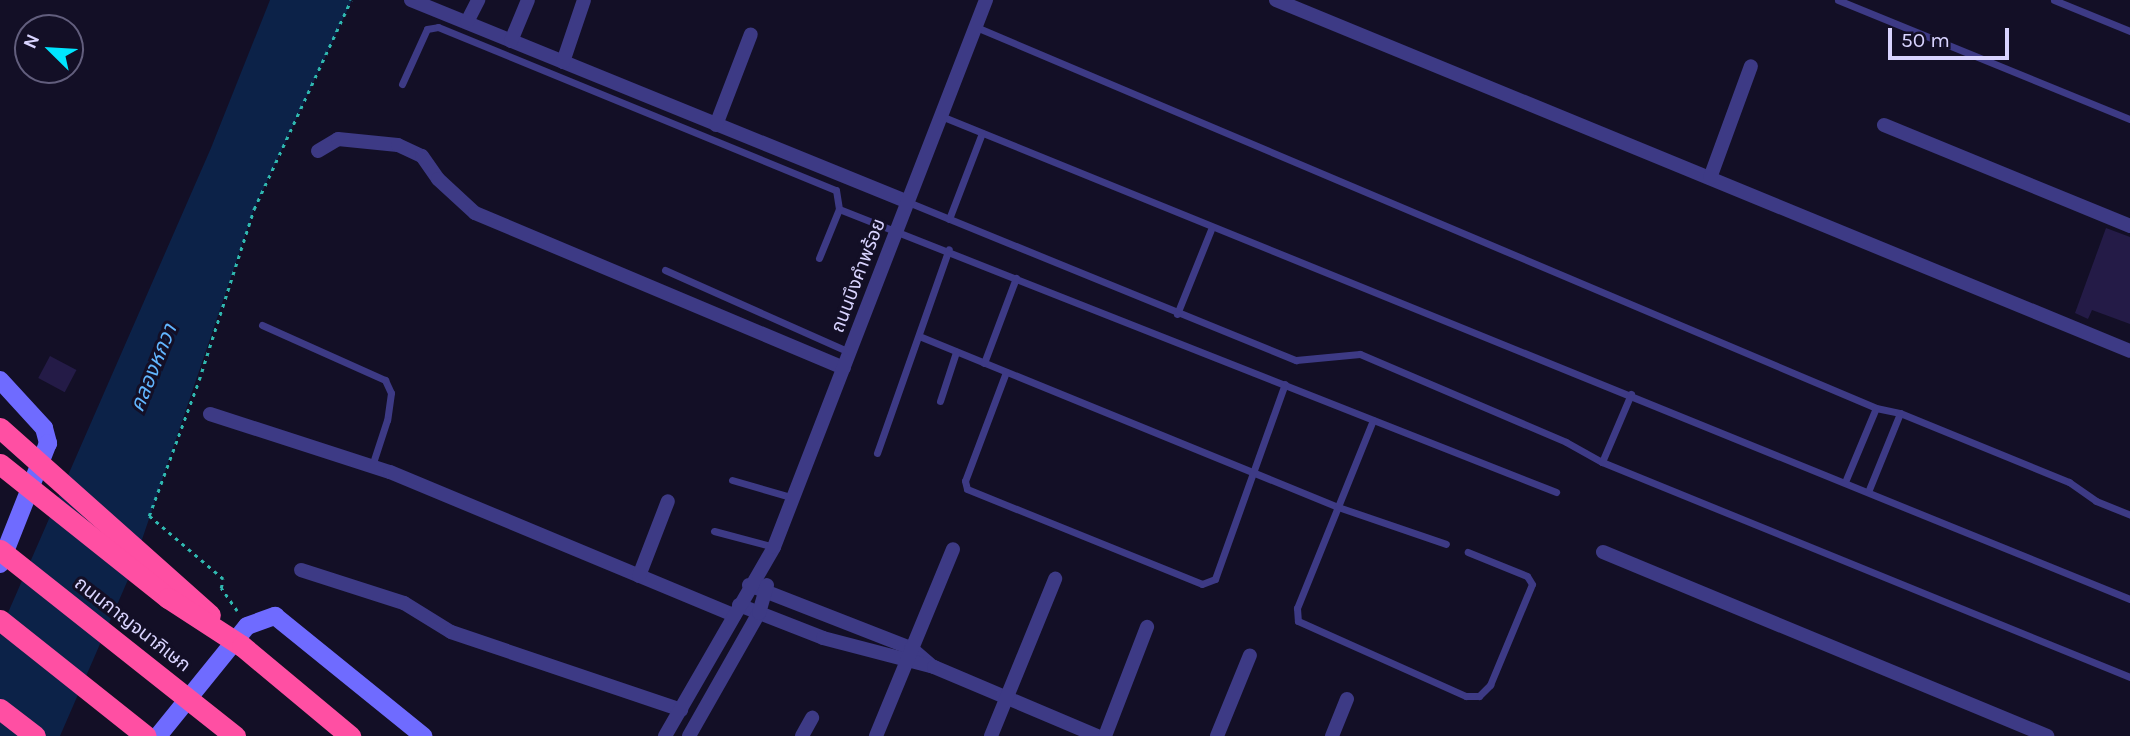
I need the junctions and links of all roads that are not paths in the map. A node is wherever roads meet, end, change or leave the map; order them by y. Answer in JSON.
{"nodes":[{"id":1,"x":411,"y":0,"type":"edge"},
{"id":2,"x":478,"y":0,"type":"edge"},
{"id":3,"x":528,"y":0,"type":"edge"},
{"id":4,"x":584,"y":0,"type":"edge"},
{"id":5,"x":986,"y":0,"type":"edge"},
{"id":6,"x":1276,"y":0,"type":"edge"},
{"id":7,"x":1838,"y":0,"type":"edge"},
{"id":8,"x":2054,"y":0,"type":"edge"},
{"id":9,"x":429,"y":3,"type":"edge"},
{"id":10,"x":467,"y":22,"type":"junction"},
{"id":11,"x":976,"y":27,"type":"junction"},
{"id":12,"x":2130,"y":31,"type":"edge"},
{"id":13,"x":751,"y":34,"type":"dead end"},
{"id":14,"x":511,"y":41,"type":"junction"},
{"id":15,"x":563,"y":62,"type":"junction"},
{"id":16,"x":1751,"y":66,"type":"dead end"},
{"id":17,"x":402,"y":84,"type":"dead end"},
{"id":18,"x":941,"y":117,"type":"junction"},
{"id":19,"x":2130,"y":119,"type":"edge"},
{"id":20,"x":716,"y":125,"type":"junction"},
{"id":21,"x":1884,"y":125,"type":"dead end"},
{"id":22,"x":982,"y":133,"type":"junction"},
{"id":23,"x":318,"y":151,"type":"dead end"},
{"id":24,"x":1710,"y":178,"type":"junction"},
{"id":25,"x":908,"y":202,"type":"junction"},
{"id":26,"x":839,"y":209,"type":"junction"},
{"id":27,"x":949,"y":219,"type":"junction"},
{"id":28,"x":2130,"y":226,"type":"edge"},
{"id":29,"x":1212,"y":227,"type":"junction"},
{"id":30,"x":896,"y":232,"type":"junction"},
{"id":31,"x":949,"y":249,"type":"junction"},
{"id":32,"x":819,"y":258,"type":"dead end"},
{"id":33,"x":665,"y":270,"type":"dead end"},
{"id":34,"x":1016,"y":278,"type":"junction"},
{"id":35,"x":1177,"y":314,"type":"junction"},
{"id":36,"x":262,"y":325,"type":"dead end"},
{"id":37,"x":919,"y":337,"type":"junction"},
{"id":38,"x":2130,"y":351,"type":"edge"},
{"id":39,"x":956,"y":352,"type":"junction"},
{"id":40,"x":850,"y":353,"type":"junction"},
{"id":41,"x":984,"y":363,"type":"junction"},
{"id":42,"x":844,"y":368,"type":"junction"},
{"id":43,"x":1006,"y":372,"type":"junction"},
{"id":44,"x":0,"y":380,"type":"edge"},
{"id":45,"x":1285,"y":384,"type":"junction"},
{"id":46,"x":1631,"y":394,"type":"junction"},
{"id":47,"x":940,"y":401,"type":"dead end"},
{"id":48,"x":1876,"y":408,"type":"junction"},
{"id":49,"x":1900,"y":413,"type":"junction"},
{"id":50,"x":210,"y":414,"type":"dead end"},
{"id":51,"x":1373,"y":420,"type":"junction"},
{"id":52,"x":0,"y":428,"type":"edge"},
{"id":53,"x":877,"y":453,"type":"dead end"},
{"id":54,"x":1602,"y":462,"type":"junction"},
{"id":55,"x":0,"y":464,"type":"edge"},
{"id":56,"x":372,"y":466,"type":"junction"},
{"id":57,"x":1255,"y":472,"type":"junction"},
{"id":58,"x":732,"y":480,"type":"dead end"},
{"id":59,"x":1845,"y":482,"type":"junction"},
{"id":60,"x":1556,"y":492,"type":"dead end"},
{"id":61,"x":1868,"y":492,"type":"junction"},
{"id":62,"x":794,"y":498,"type":"junction"},
{"id":63,"x":668,"y":501,"type":"dead end"},
{"id":64,"x":1338,"y":507,"type":"junction"},
{"id":65,"x":2130,"y":515,"type":"edge"},
{"id":66,"x":714,"y":531,"type":"dead end"},
{"id":67,"x":1446,"y":544,"type":"dead end"},
{"id":68,"x":774,"y":547,"type":"junction"},
{"id":69,"x":953,"y":549,"type":"dead end"},
{"id":70,"x":0,"y":550,"type":"edge"},
{"id":71,"x":1468,"y":552,"type":"dead end"},
{"id":72,"x":1603,"y":552,"type":"dead end"},
{"id":73,"x":0,"y":564,"type":"edge"},
{"id":74,"x":766,"y":566,"type":"junction"},
{"id":75,"x":301,"y":570,"type":"dead end"},
{"id":76,"x":639,"y":576,"type":"junction"},
{"id":77,"x":1055,"y":579,"type":"dead end"},
{"id":78,"x":749,"y":585,"type":"junction"},
{"id":79,"x":767,"y":592,"type":"junction"},
{"id":80,"x":2130,"y":599,"type":"edge"},
{"id":81,"x":736,"y":610,"type":"junction"},
{"id":82,"x":759,"y":613,"type":"junction"},
{"id":83,"x":830,"y":617,"type":"junction"},
{"id":84,"x":0,"y":620,"type":"edge"},
{"id":85,"x":1147,"y":627,"type":"dead end"},
{"id":86,"x":245,"y":636,"type":"junction"},
{"id":87,"x":823,"y":638,"type":"junction"},
{"id":88,"x":911,"y":648,"type":"junction"},
{"id":89,"x":1250,"y":655,"type":"dead end"},
{"id":90,"x":905,"y":663,"type":"junction"},
{"id":91,"x":934,"y":667,"type":"junction"},
{"id":92,"x":2130,"y":677,"type":"edge"},
{"id":93,"x":1006,"y":699,"type":"junction"},
{"id":94,"x":1347,"y":699,"type":"dead end"},
{"id":95,"x":0,"y":709,"type":"edge"},
{"id":96,"x":681,"y":710,"type":"junction"},
{"id":97,"x":812,"y":718,"type":"dead end"},
{"id":98,"x":35,"y":736,"type":"edge"},
{"id":99,"x":146,"y":736,"type":"edge"},
{"id":100,"x":158,"y":736,"type":"edge"},
{"id":101,"x":235,"y":736,"type":"edge"},
{"id":102,"x":351,"y":736,"type":"edge"},
{"id":103,"x":423,"y":736,"type":"edge"},
{"id":104,"x":666,"y":736,"type":"edge"},
{"id":105,"x":690,"y":736,"type":"edge"},
{"id":106,"x":802,"y":736,"type":"edge"},
{"id":107,"x":876,"y":736,"type":"edge"},
{"id":108,"x":991,"y":736,"type":"edge"},
{"id":109,"x":1097,"y":736,"type":"edge"},
{"id":110,"x":1105,"y":736,"type":"edge"},
{"id":111,"x":1217,"y":736,"type":"edge"},
{"id":112,"x":1332,"y":736,"type":"edge"},
{"id":113,"x":2047,"y":736,"type":"edge"}],
"edges":[{"from":1,"to":9,"type":"street"},
{"from":2,"to":10,"type":"street"},
{"from":3,"to":14,"type":"street"},
{"from":4,"to":15,"type":"street"},
{"from":5,"to":11,"type":"street","name":"ถนนบึงคำพร้อย"},
{"from":6,"to":24,"type":"street"},
{"from":7,"to":19,"type":"lane"},
{"from":8,"to":12,"type":"lane"},
{"from":9,"to":10,"type":"street"},
{"from":10,"to":14,"type":"street"},
{"from":11,"to":18,"type":"street","name":"ถนนบึงคำพร้อย"},
{"from":11,"to":48,"type":"lane"},
{"from":13,"to":20,"type":"street"},
{"from":14,"to":15,"type":"street"},
{"from":15,"to":20,"type":"street"},
{"from":16,"to":24,"type":"street"},
{"from":17,"to":26,"type":"lane"},
{"from":18,"to":22,"type":"lane"},
{"from":18,"to":25,"type":"street","name":"ถนนบึงคำพร้อย"},
{"from":20,"to":25,"type":"street"},
{"from":21,"to":28,"type":"street"},
{"from":22,"to":27,"type":"lane"},
{"from":22,"to":29,"type":"lane"},
{"from":23,"to":42,"type":"street"},
{"from":24,"to":38,"type":"street"},
{"from":25,"to":27,"type":"lane"},
{"from":25,"to":30,"type":"street","name":"ถนนบึงคำพร้อย"},
{"from":26,"to":30,"type":"lane"},
{"from":26,"to":32,"type":"lane"},
{"from":27,"to":35,"type":"lane"},
{"from":29,"to":35,"type":"lane"},
{"from":29,"to":46,"type":"lane"},
{"from":30,"to":31,"type":"lane"},
{"from":30,"to":40,"type":"street","name":"ถนนบึงคำพร้อย"},
{"from":31,"to":34,"type":"lane"},
{"from":31,"to":37,"type":"lane"},
{"from":33,"to":40,"type":"lane"},
{"from":34,"to":41,"type":"lane"},
{"from":34,"to":45,"type":"lane"},
{"from":35,"to":54,"type":"lane"},
{"from":36,"to":56,"type":"lane"},
{"from":37,"to":39,"type":"lane"},
{"from":37,"to":53,"type":"lane"},
{"from":39,"to":41,"type":"lane"},
{"from":39,"to":47,"type":"lane"},
{"from":40,"to":42,"type":"street","name":"ถนนบึงคำพร้อย"},
{"from":41,"to":43,"type":"lane"},
{"from":42,"to":62,"type":"street","name":"ถนนบึงคำพร้อย"},
{"from":43,"to":57,"type":"lane"},
{"from":43,"to":57,"type":"lane"},
{"from":44,"to":73,"type":"main road"},
{"from":45,"to":51,"type":"lane"},
{"from":45,"to":57,"type":"lane"},
{"from":46,"to":54,"type":"lane"},
{"from":46,"to":59,"type":"lane"},
{"from":48,"to":49,"type":"lane"},
{"from":48,"to":59,"type":"lane"},
{"from":49,"to":61,"type":"lane"},
{"from":49,"to":65,"type":"lane"},
{"from":50,"to":56,"type":"street"},
{"from":51,"to":60,"type":"lane"},
{"from":51,"to":64,"type":"lane"},
{"from":52,"to":86,"type":"highway","bridge":true},
{"from":54,"to":92,"type":"lane"},
{"from":55,"to":86,"type":"highway","bridge":true},
{"from":56,"to":76,"type":"street"},
{"from":57,"to":64,"type":"lane"},
{"from":58,"to":62,"type":"lane"},
{"from":59,"to":61,"type":"lane"},
{"from":61,"to":80,"type":"lane"},
{"from":62,"to":68,"type":"street","name":"ถนนบึงคำพร้อย"},
{"from":63,"to":76,"type":"street"},
{"from":64,"to":67,"type":"lane"},
{"from":64,"to":71,"type":"lane"},
{"from":66,"to":68,"type":"lane"},
{"from":68,"to":74,"type":"street","name":"ถนนบึงคำพร้อย"},
{"from":69,"to":88,"type":"street"},
{"from":70,"to":101,"type":"highway","name":"ถนนกาญจนาภิเษก","bridge":true},
{"from":72,"to":113,"type":"street"},
{"from":74,"to":78,"type":"street","name":"ถนนบึงคำพร้อย"},
{"from":74,"to":79,"type":"street","name":"ถนนบึงคำพร้อย"},
{"from":75,"to":96,"type":"street"},
{"from":76,"to":81,"type":"street"},
{"from":77,"to":93,"type":"street"},
{"from":78,"to":79,"type":"street"},
{"from":78,"to":81,"type":"street","name":"ถนนบึงคำพร้อย"},
{"from":79,"to":82,"type":"street","name":"ถนนบึงคำพร้อย"},
{"from":79,"to":83,"type":"street"},
{"from":81,"to":82,"type":"street"},
{"from":81,"to":96,"type":"street","name":"ถนนบึงคำพร้อย"},
{"from":82,"to":87,"type":"street"},
{"from":82,"to":105,"type":"street","name":"ถนนบึงคำพร้อย"},
{"from":83,"to":87,"type":"street"},
{"from":83,"to":88,"type":"street"},
{"from":84,"to":99,"type":"highway"},
{"from":85,"to":110,"type":"street"},
{"from":86,"to":100,"type":"main road"},
{"from":86,"to":102,"type":"highway","bridge":true},
{"from":86,"to":103,"type":"main road"},
{"from":87,"to":90,"type":"street"},
{"from":88,"to":90,"type":"street"},
{"from":88,"to":91,"type":"street"},
{"from":89,"to":111,"type":"street"},
{"from":90,"to":91,"type":"street"},
{"from":90,"to":107,"type":"street"},
{"from":91,"to":93,"type":"street"},
{"from":93,"to":108,"type":"street"},
{"from":93,"to":109,"type":"street"},
{"from":94,"to":112,"type":"street"},
{"from":95,"to":98,"type":"highway"},
{"from":96,"to":104,"type":"street","name":"ถนนบึงคำพร้อย"},
{"from":97,"to":106,"type":"street"}]}
